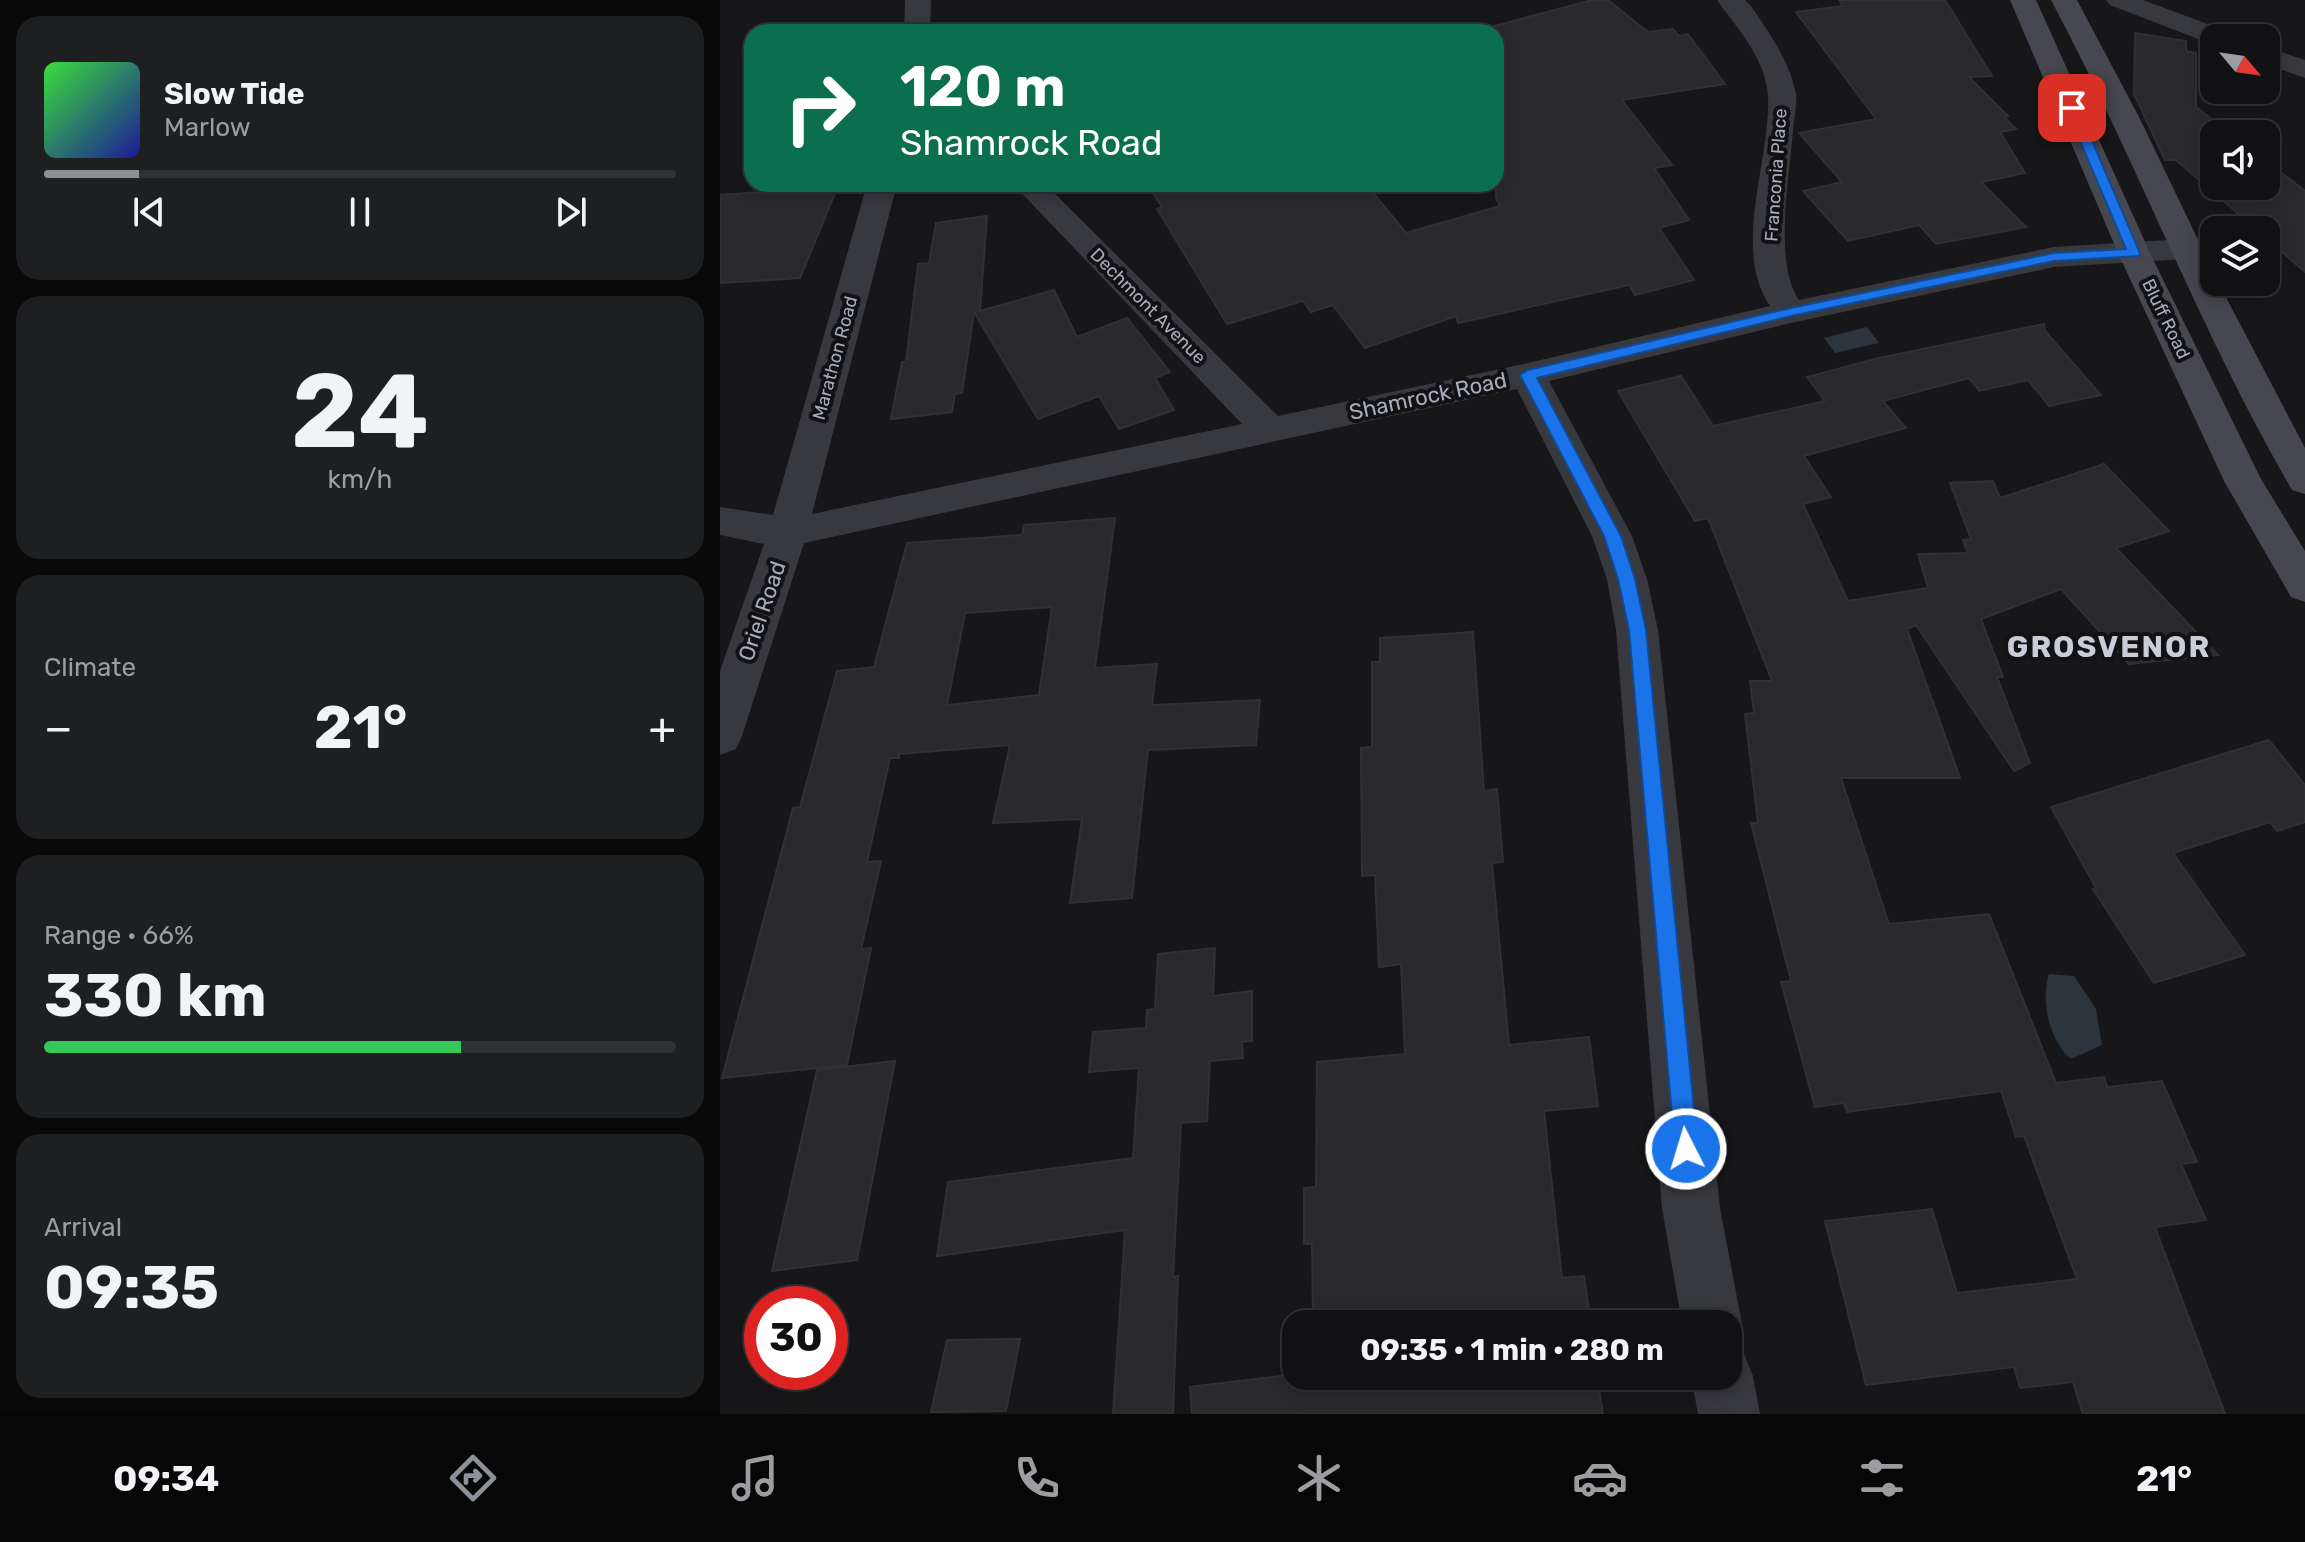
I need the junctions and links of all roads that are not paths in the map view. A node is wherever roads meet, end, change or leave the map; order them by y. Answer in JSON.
{"nodes":[{"id":1,"x":918,"y":0,"type":"edge"},
{"id":2,"x":1730,"y":0,"type":"edge"},
{"id":3,"x":2023,"y":0,"type":"edge"},
{"id":4,"x":2064,"y":0,"type":"edge"},
{"id":5,"x":2119,"y":0,"type":"edge"},
{"id":6,"x":917,"y":24,"type":"edge"},
{"id":7,"x":2200,"y":30,"type":"edge"},
{"id":8,"x":2280,"y":60,"type":"edge"},
{"id":9,"x":2305,"y":70,"type":"edge"},
{"id":10,"x":880,"y":192,"type":"edge"},
{"id":11,"x":1036,"y":192,"type":"edge"},
{"id":12,"x":2185,"y":249,"type":"junction"},
{"id":13,"x":2134,"y":253,"type":"junction"},
{"id":14,"x":1791,"y":312,"type":"junction"},
{"id":15,"x":1528,"y":375,"type":"junction"},
{"id":16,"x":1269,"y":429,"type":"junction"},
{"id":17,"x":2305,"y":480,"type":"edge"},
{"id":18,"x":720,"y":521,"type":"edge"},
{"id":19,"x":788,"y":532,"type":"junction"},
{"id":20,"x":2299,"y":565,"type":"edge"},
{"id":21,"x":720,"y":736,"type":"edge"},
{"id":22,"x":1709,"y":1310,"type":"edge"},
{"id":23,"x":1725,"y":1390,"type":"edge"},
{"id":24,"x":1729,"y":1414,"type":"edge"}],
"edges":[{"from":1,"to":6,"type":"street"},
{"from":2,"to":14,"type":"street","name":"Franconia Place"},
{"from":3,"to":13,"type":"street","name":"Bluff Road"},
{"from":4,"to":12,"type":"street"},
{"from":5,"to":7,"type":"street"},
{"from":8,"to":9,"type":"street"},
{"from":10,"to":19,"type":"street","name":"Marathon Road"},
{"from":11,"to":16,"type":"street","name":"Dechmont Avenue"},
{"from":12,"to":13,"type":"street","name":"Shamrock Road"},
{"from":12,"to":17,"type":"street"},
{"from":13,"to":14,"type":"street","name":"Shamrock Road"},
{"from":13,"to":20,"type":"street","name":"Bluff Road"},
{"from":14,"to":15,"type":"street","name":"Shamrock Road"},
{"from":15,"to":16,"type":"street","name":"Shamrock Road"},
{"from":15,"to":22,"type":"street"},
{"from":16,"to":19,"type":"street","name":"Shamrock Road"},
{"from":18,"to":19,"type":"street","name":"Shamrock Road"},
{"from":19,"to":21,"type":"street","name":"Oriel Road"},
{"from":23,"to":24,"type":"street"}]}
